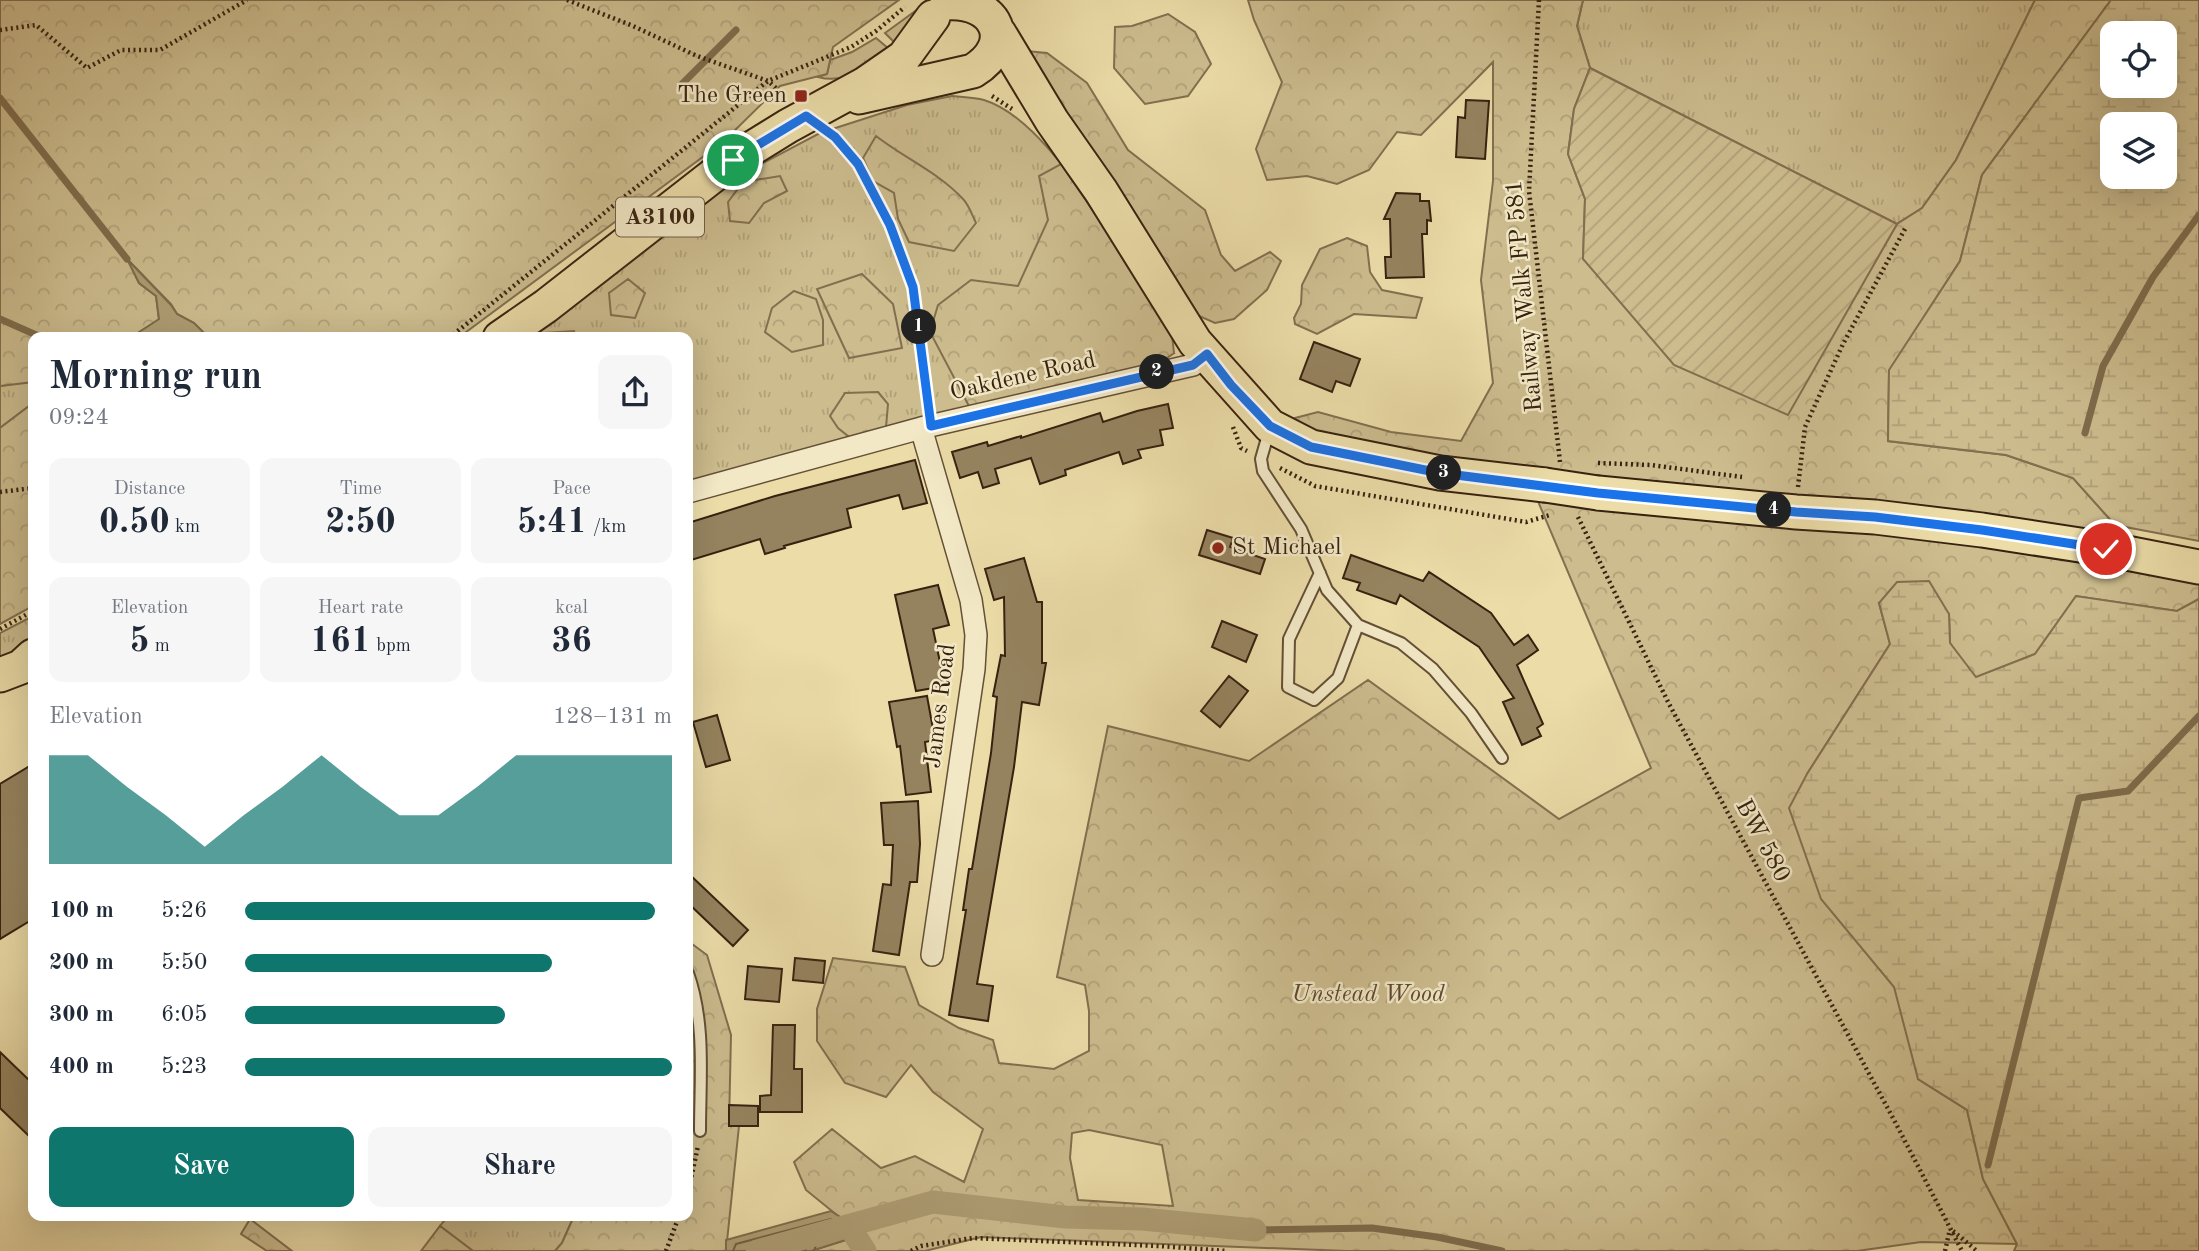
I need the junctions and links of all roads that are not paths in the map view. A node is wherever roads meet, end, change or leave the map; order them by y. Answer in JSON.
{"nodes":[{"id":1,"x":936,"y":5,"type":"edge"},
{"id":2,"x":999,"y":18,"type":"edge"},
{"id":3,"x":967,"y":73,"type":"junction"},
{"id":4,"x":816,"y":110,"type":"junction"},
{"id":5,"x":1052,"y":121,"type":"junction"},
{"id":6,"x":509,"y":332,"type":"edge"},
{"id":7,"x":1207,"y":354,"type":"junction"},
{"id":8,"x":1270,"y":426,"type":"junction"},
{"id":9,"x":926,"y":427,"type":"junction"},
{"id":10,"x":693,"y":491,"type":"edge"},
{"id":11,"x":2199,"y":568,"type":"edge"},
{"id":12,"x":1320,"y":573,"type":"junction"},
{"id":13,"x":1358,"y":625,"type":"junction"},
{"id":14,"x":28,"y":661,"type":"edge"},
{"id":15,"x":0,"y":676,"type":"edge"},
{"id":16,"x":0,"y":687,"type":"edge"},
{"id":17,"x":28,"y":689,"type":"edge"},
{"id":18,"x":1502,"y":758,"type":"dead end"},
{"id":19,"x":932,"y":955,"type":"dead end"},
{"id":20,"x":693,"y":988,"type":"edge"},
{"id":21,"x":700,"y":1131,"type":"road end"}],
"edges":[{"from":1,"to":2,"type":"main road"},
{"from":1,"to":3,"type":"main road"},
{"from":1,"to":4,"type":"main road","number":"A3100"},
{"from":2,"to":3,"type":"main road"},
{"from":2,"to":5,"type":"main road"},
{"from":3,"to":4,"type":"main road","number":"A3100"},
{"from":3,"to":5,"type":"main road"},
{"from":4,"to":6,"type":"main road","number":"A3100"},
{"from":5,"to":7,"type":"main road"},
{"from":7,"to":8,"type":"main road"},
{"from":7,"to":9,"type":"street","name":"Oakdene Road"},
{"from":8,"to":11,"type":"main road","bridge":true},
{"from":8,"to":12,"type":"lane"},
{"from":9,"to":10,"type":"street","name":"Oakdene Road"},
{"from":9,"to":19,"type":"street","name":"James Road"},
{"from":12,"to":13,"type":"lane"},
{"from":12,"to":13,"type":"lane"},
{"from":13,"to":18,"type":"lane"},
{"from":14,"to":15,"type":"main road"},
{"from":16,"to":17,"type":"main road"},
{"from":20,"to":21,"type":"lane"}]}
